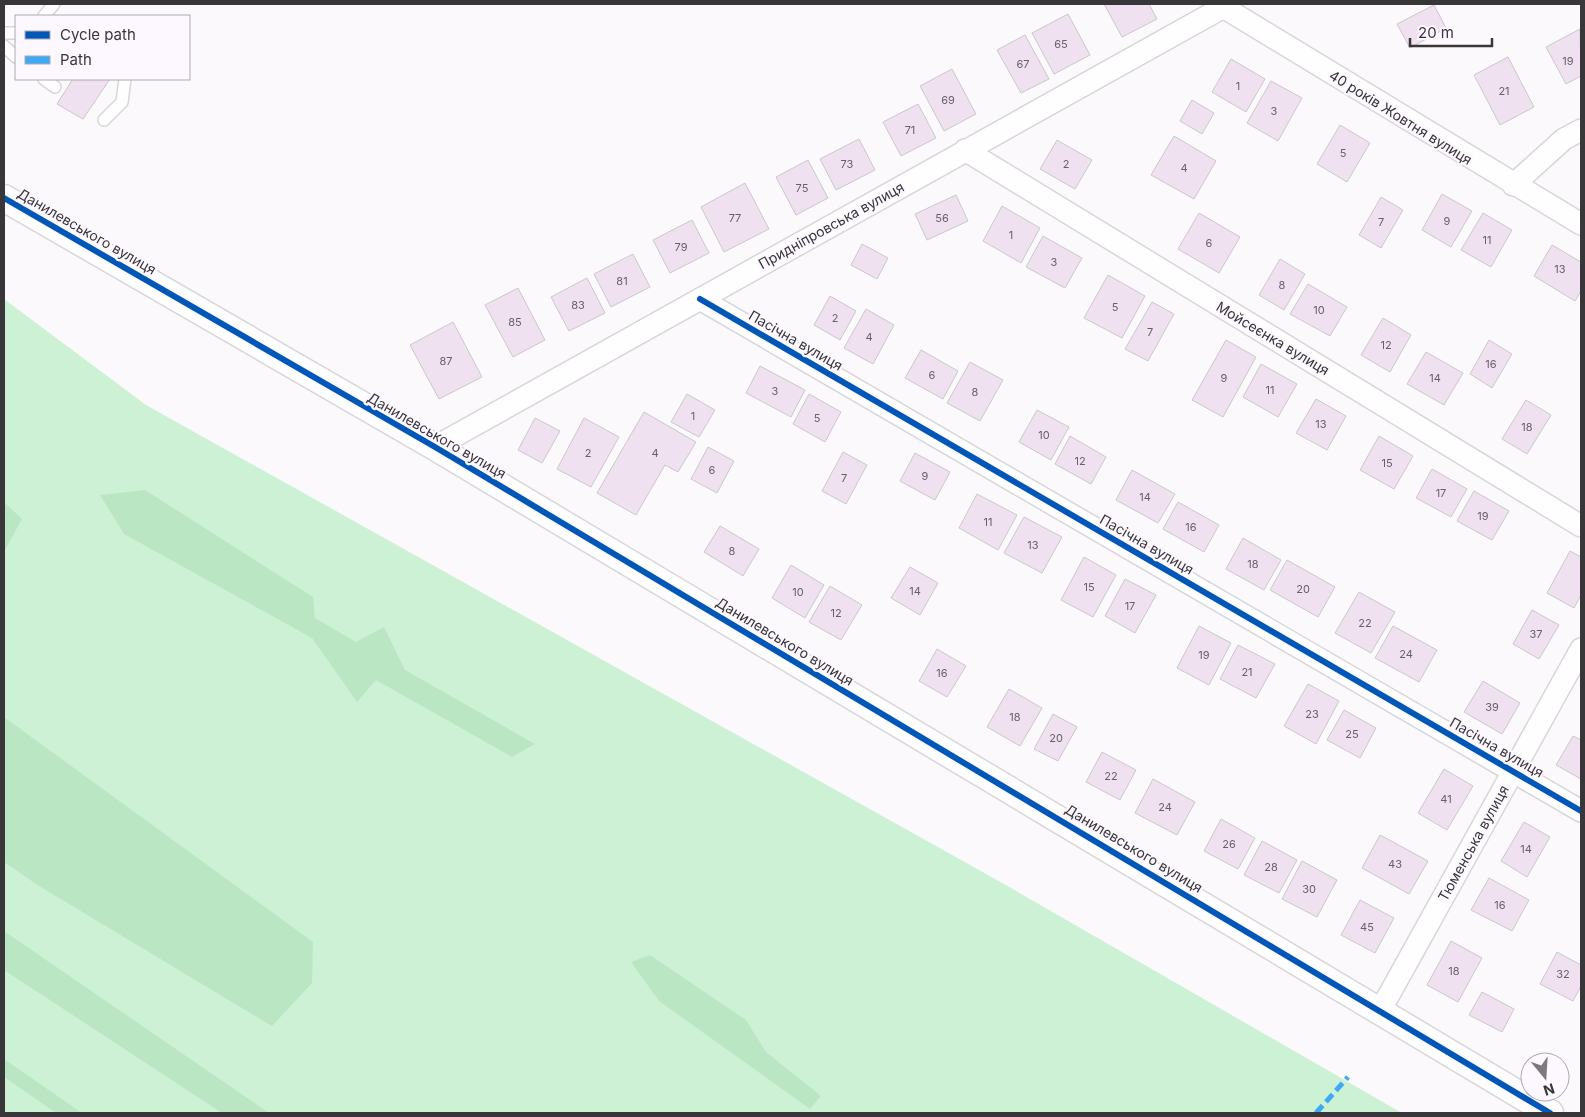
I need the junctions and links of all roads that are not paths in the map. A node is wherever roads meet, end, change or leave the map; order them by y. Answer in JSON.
{"nodes":[{"id":1,"x":54,"y":4,"type":"edge"},
{"id":2,"x":1226,"y":5,"type":"edge"},
{"id":3,"x":45,"y":15,"type":"edge"},
{"id":4,"x":4,"y":46,"type":"edge"},
{"id":5,"x":15,"y":55,"type":"edge"},
{"id":6,"x":46,"y":80,"type":"edge"},
{"id":7,"x":125,"y":80,"type":"edge"},
{"id":8,"x":55,"y":86,"type":"dead end"},
{"id":9,"x":104,"y":120,"type":"dead end"},
{"id":10,"x":1581,"y":130,"type":"edge"},
{"id":11,"x":965,"y":150,"type":"junction"},
{"id":12,"x":1514,"y":185,"type":"junction"},
{"id":13,"x":4,"y":198,"type":"edge"},
{"id":14,"x":1581,"y":224,"type":"edge"},
{"id":15,"x":700,"y":298,"type":"junction"},
{"id":16,"x":435,"y":447,"type":"junction"},
{"id":17,"x":1581,"y":526,"type":"edge"},
{"id":18,"x":1581,"y":649,"type":"edge"},
{"id":19,"x":1512,"y":770,"type":"junction"},
{"id":20,"x":1581,"y":811,"type":"edge"},
{"id":21,"x":1380,"y":1011,"type":"junction"},
{"id":22,"x":1550,"y":1113,"type":"edge"}],
"edges":[{"from":1,"to":3,"type":"lane"},
{"from":2,"to":11,"type":"street","name":"Придніпровська вулиця"},
{"from":2,"to":12,"type":"street","name":"40 років Жовтня вулиця"},
{"from":4,"to":5,"type":"lane"},
{"from":6,"to":8,"type":"lane"},
{"from":7,"to":9,"type":"lane"},
{"from":10,"to":12,"type":"street"},
{"from":11,"to":15,"type":"street","name":"Придніпровська вулиця"},
{"from":11,"to":17,"type":"street","name":"Мойсеєнка вулиця"},
{"from":12,"to":14,"type":"street","name":"40 років Жовтня вулиця"},
{"from":13,"to":16,"type":"street","name":"Данилевського вулиця"},
{"from":15,"to":16,"type":"street","name":"Придніпровська вулиця"},
{"from":15,"to":19,"type":"street","name":"Пасічна вулиця"},
{"from":16,"to":21,"type":"street","name":"Данилевського вулиця"},
{"from":18,"to":19,"type":"street","name":"Тюменська вулиця"},
{"from":19,"to":20,"type":"street","name":"Пасічна вулиця"},
{"from":19,"to":21,"type":"street","name":"Тюменська вулиця"},
{"from":21,"to":22,"type":"street","name":"Данилевського вулиця"}]}
